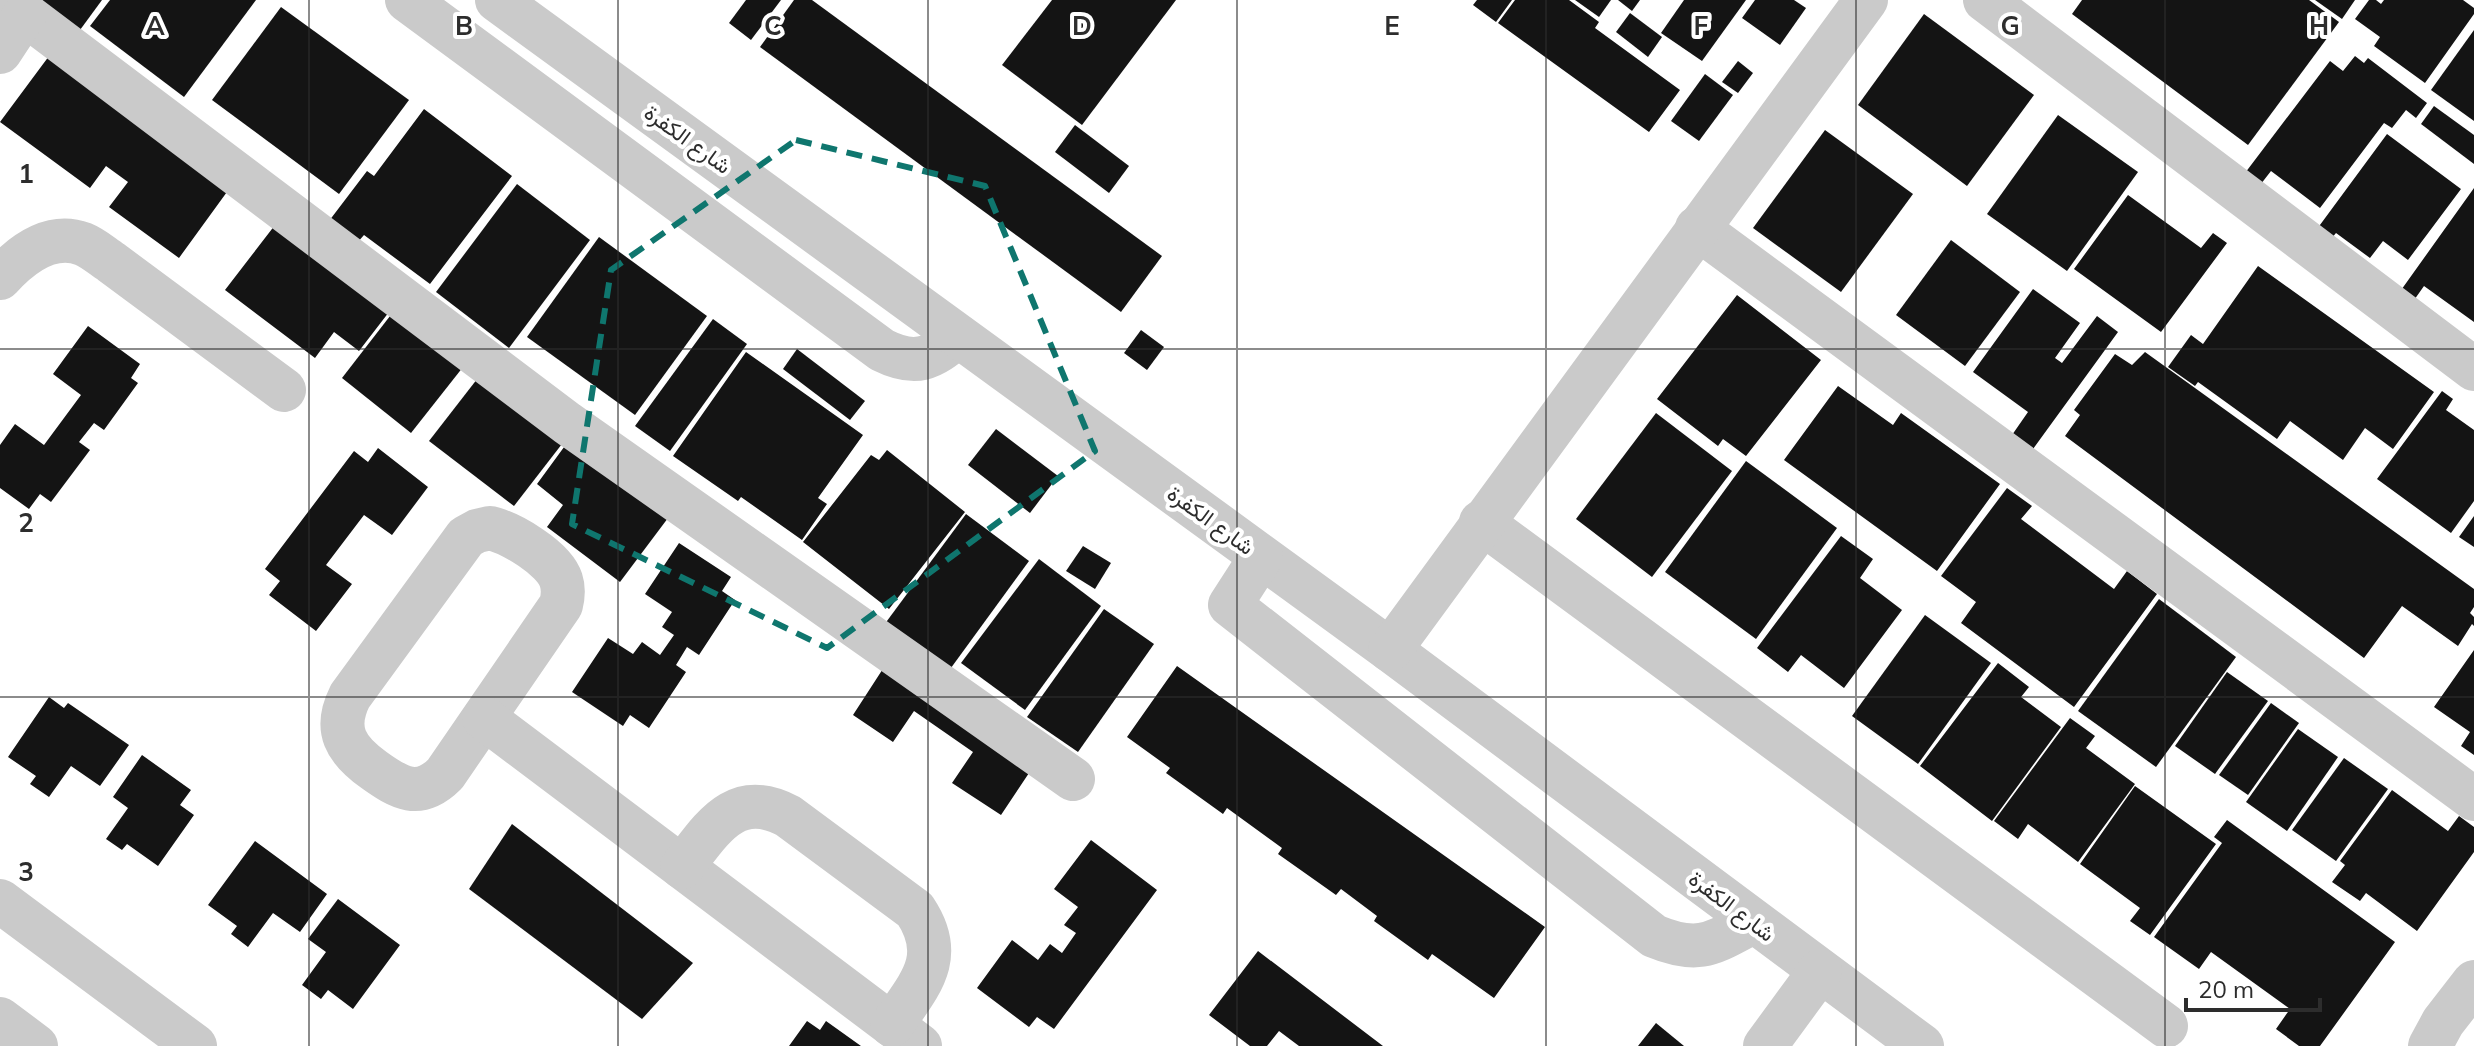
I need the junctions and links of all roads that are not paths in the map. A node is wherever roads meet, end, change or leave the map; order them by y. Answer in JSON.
{"nodes":[{"id":1,"x":407,"y":0,"type":"edge"},
{"id":2,"x":497,"y":0,"type":"edge"},
{"id":3,"x":1866,"y":0,"type":"edge"},
{"id":4,"x":1985,"y":0,"type":"edge"},
{"id":5,"x":15,"y":7,"type":"edge"},
{"id":6,"x":0,"y":52,"type":"edge"},
{"id":7,"x":1697,"y":228,"type":"junction"},
{"id":8,"x":0,"y":278,"type":"edge"},
{"id":9,"x":958,"y":336,"type":"junction"},
{"id":10,"x":2474,"y":369,"type":"edge"},
{"id":11,"x":284,"y":390,"type":"dead end"},
{"id":12,"x":1481,"y":522,"type":"junction"},
{"id":13,"x":1261,"y":557,"type":"junction"},
{"id":14,"x":1390,"y":650,"type":"junction"},
{"id":15,"x":484,"y":718,"type":"junction"},
{"id":16,"x":1073,"y":779,"type":"dead end"},
{"id":17,"x":2474,"y":799,"type":"edge"},
{"id":18,"x":682,"y":867,"type":"junction"},
{"id":19,"x":0,"y":901,"type":"edge"},
{"id":20,"x":1753,"y":922,"type":"junction"},
{"id":21,"x":1820,"y":971,"type":"junction"},
{"id":22,"x":2474,"y":982,"type":"edge"},
{"id":23,"x":0,"y":1019,"type":"edge"},
{"id":24,"x":2166,"y":1026,"type":"dead end"},
{"id":25,"x":906,"y":1036,"type":"edge"},
{"id":26,"x":179,"y":1042,"type":"edge"},
{"id":27,"x":36,"y":1046,"type":"edge"},
{"id":28,"x":1765,"y":1046,"type":"edge"},
{"id":29,"x":1922,"y":1046,"type":"edge"},
{"id":30,"x":2430,"y":1046,"type":"edge"}],
"edges":[{"from":1,"to":9,"type":"street"},
{"from":2,"to":9,"type":"street","name":"شارع الكفرة"},
{"from":3,"to":7,"type":"street"},
{"from":4,"to":10,"type":"street"},
{"from":5,"to":6,"type":"street"},
{"from":5,"to":16,"type":"street"},
{"from":7,"to":12,"type":"street"},
{"from":7,"to":17,"type":"street"},
{"from":8,"to":11,"type":"street"},
{"from":9,"to":13,"type":"street","name":"شارع الكفرة"},
{"from":12,"to":14,"type":"street"},
{"from":12,"to":24,"type":"street"},
{"from":13,"to":14,"type":"street","name":"شارع الكفرة"},
{"from":13,"to":20,"type":"street"},
{"from":14,"to":20,"type":"street","name":"شارع الكفرة"},
{"from":15,"to":15,"type":"street"},
{"from":15,"to":18,"type":"street"},
{"from":18,"to":25,"type":"street"},
{"from":18,"to":25,"type":"street"},
{"from":19,"to":26,"type":"street"},
{"from":20,"to":21,"type":"street","name":"شارع الكفرة"},
{"from":21,"to":28,"type":"street"},
{"from":21,"to":29,"type":"street","name":"شارع الكفرة"},
{"from":22,"to":30,"type":"street"},
{"from":23,"to":27,"type":"street"}]}
